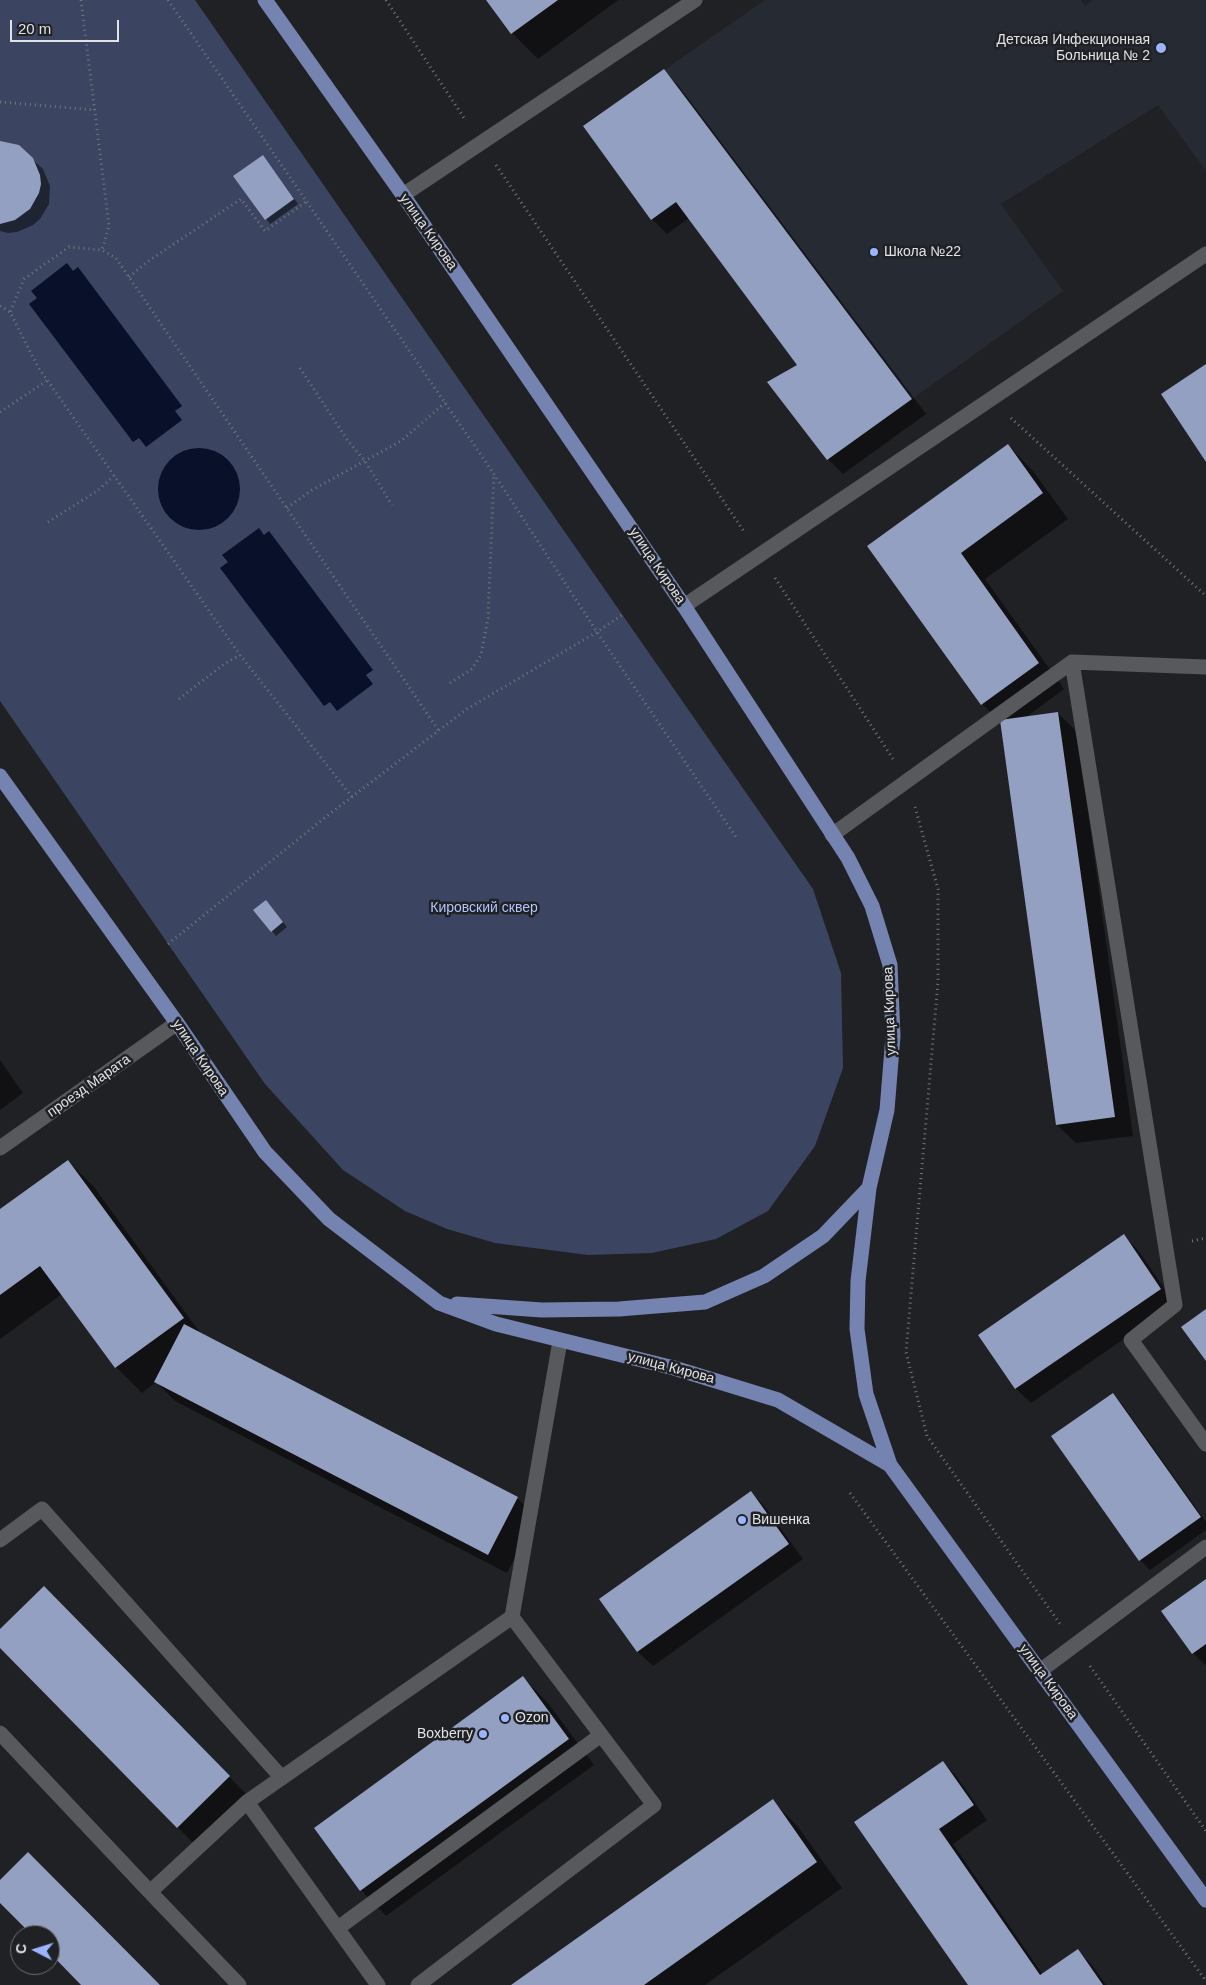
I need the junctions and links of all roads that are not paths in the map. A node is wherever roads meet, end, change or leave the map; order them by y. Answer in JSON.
{"nodes":[{"id":1,"x":265,"y":0,"type":"edge"},
{"id":2,"x":685,"y":3,"type":"edge"},
{"id":3,"x":403,"y":195,"type":"junction"},
{"id":4,"x":1206,"y":254,"type":"edge"},
{"id":5,"x":684,"y":606,"type":"junction"},
{"id":6,"x":1072,"y":662,"type":"junction"},
{"id":7,"x":1206,"y":667,"type":"edge"},
{"id":8,"x":0,"y":776,"type":"edge"},
{"id":9,"x":832,"y":835,"type":"junction"},
{"id":10,"x":177,"y":1023,"type":"junction"},
{"id":11,"x":0,"y":1148,"type":"edge"},
{"id":12,"x":869,"y":1188,"type":"junction"},
{"id":13,"x":439,"y":1303,"type":"junction"},
{"id":14,"x":560,"y":1341,"type":"junction"},
{"id":15,"x":1206,"y":1444,"type":"edge"},
{"id":16,"x":890,"y":1465,"type":"junction"},
{"id":17,"x":0,"y":1540,"type":"edge"},
{"id":18,"x":1206,"y":1547,"type":"edge"},
{"id":19,"x":512,"y":1617,"type":"junction"},
{"id":20,"x":1040,"y":1671,"type":"junction"},
{"id":21,"x":0,"y":1733,"type":"edge"},
{"id":22,"x":601,"y":1735,"type":"junction"},
{"id":23,"x":282,"y":1778,"type":"junction"},
{"id":24,"x":247,"y":1802,"type":"junction"},
{"id":25,"x":150,"y":1892,"type":"junction"},
{"id":26,"x":1206,"y":1900,"type":"edge"},
{"id":27,"x":338,"y":1928,"type":"junction"},
{"id":28,"x":239,"y":1985,"type":"edge"},
{"id":29,"x":378,"y":1985,"type":"edge"},
{"id":30,"x":418,"y":1985,"type":"edge"}],
"edges":[{"from":1,"to":3,"type":"main road","name":"улица Кирова"},
{"from":2,"to":3,"type":"street"},
{"from":3,"to":5,"type":"main road","name":"улица Кирова"},
{"from":4,"to":5,"type":"street"},
{"from":5,"to":9,"type":"main road","name":"улица Кирова"},
{"from":6,"to":7,"type":"street"},
{"from":6,"to":9,"type":"street"},
{"from":6,"to":15,"type":"street"},
{"from":8,"to":10,"type":"main road","name":"улица Кирова"},
{"from":9,"to":12,"type":"main road","name":"улица Кирова"},
{"from":10,"to":11,"type":"street","name":"проезд Марата"},
{"from":10,"to":13,"type":"main road","name":"улица Кирова"},
{"from":12,"to":13,"type":"main road"},
{"from":12,"to":16,"type":"main road","name":"улица Кирова"},
{"from":13,"to":14,"type":"main road","name":"улица Кирова"},
{"from":14,"to":16,"type":"main road","name":"улица Кирова"},
{"from":14,"to":19,"type":"street"},
{"from":16,"to":20,"type":"main road","name":"улица Кирова"},
{"from":17,"to":23,"type":"street"},
{"from":18,"to":20,"type":"street"},
{"from":19,"to":22,"type":"street"},
{"from":19,"to":23,"type":"street"},
{"from":20,"to":26,"type":"main road","name":"улица Кирова"},
{"from":21,"to":25,"type":"street"},
{"from":22,"to":27,"type":"street"},
{"from":22,"to":30,"type":"street"},
{"from":23,"to":24,"type":"street"},
{"from":24,"to":25,"type":"street"},
{"from":24,"to":27,"type":"street"},
{"from":25,"to":28,"type":"street"},
{"from":27,"to":29,"type":"street"}]}
